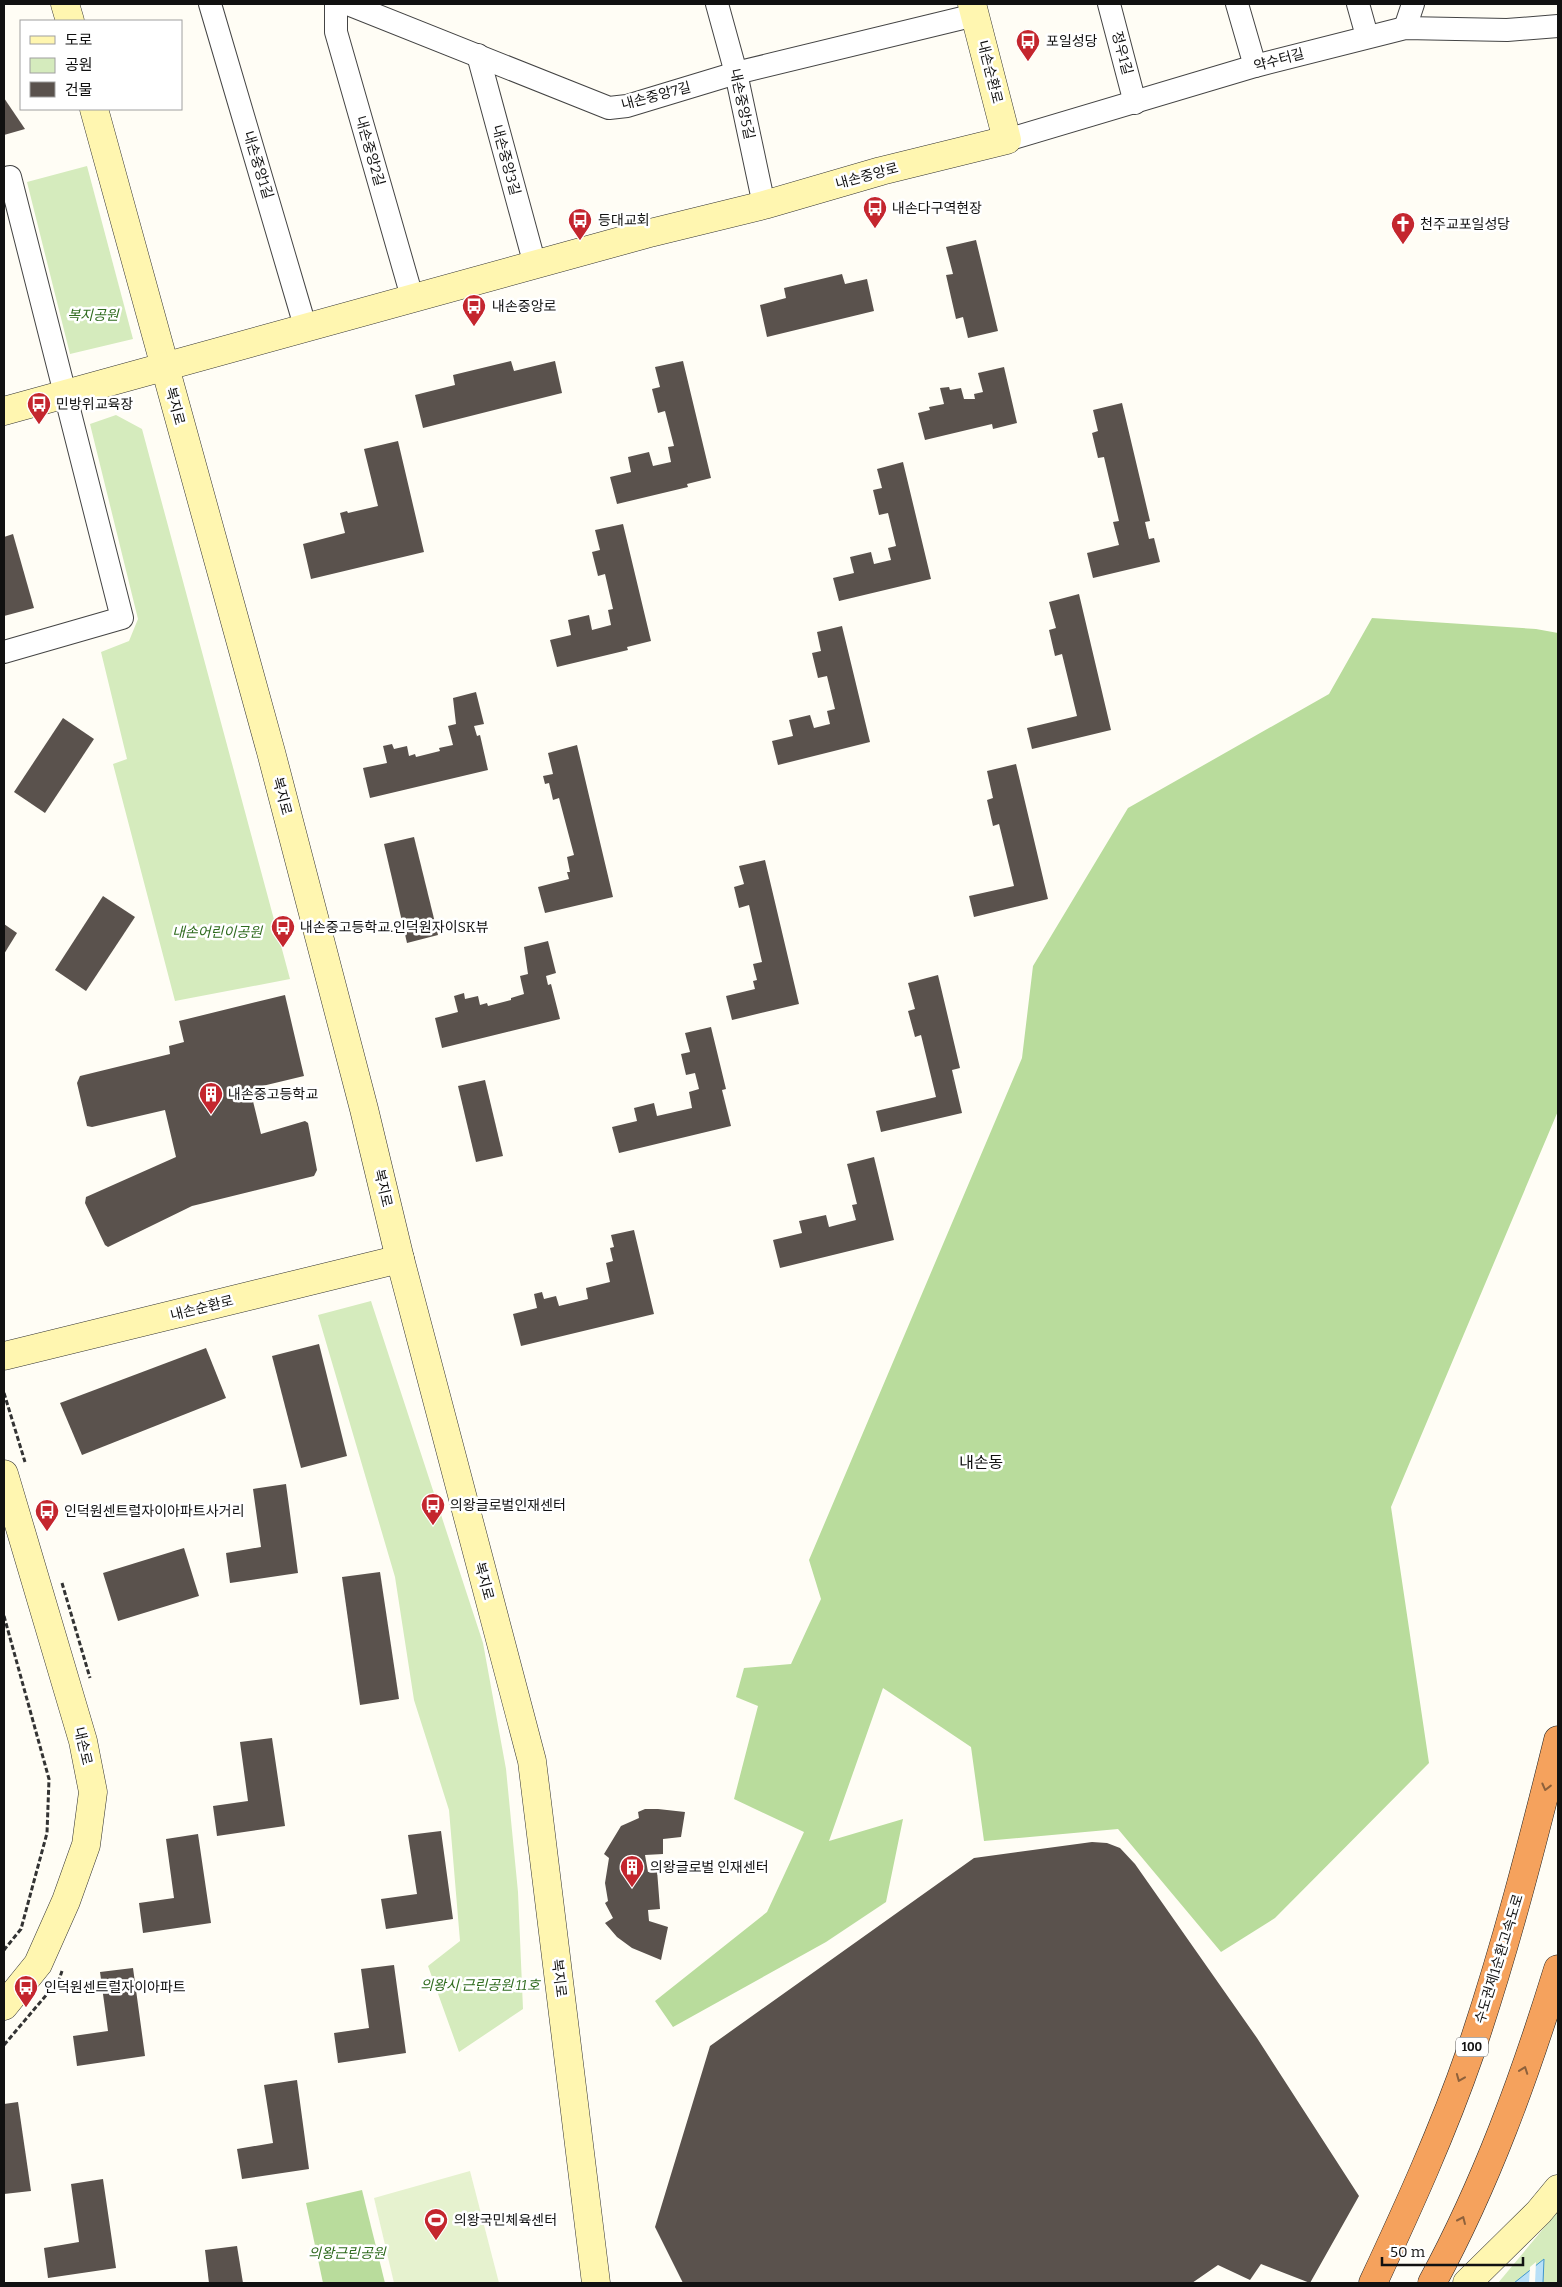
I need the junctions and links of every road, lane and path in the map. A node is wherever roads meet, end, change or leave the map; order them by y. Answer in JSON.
{"nodes":[{"id":1,"x":65,"y":4,"type":"edge"},
{"id":2,"x":210,"y":4,"type":"edge"},
{"id":3,"x":336,"y":4,"type":"edge"},
{"id":4,"x":348,"y":4,"type":"edge"},
{"id":5,"x":717,"y":4,"type":"edge"},
{"id":6,"x":1109,"y":4,"type":"edge"},
{"id":7,"x":1237,"y":4,"type":"edge"},
{"id":8,"x":1358,"y":4,"type":"edge"},
{"id":9,"x":1413,"y":4,"type":"edge"},
{"id":10,"x":974,"y":10,"type":"edge"},
{"id":11,"x":70,"y":20,"type":"edge"},
{"id":12,"x":1558,"y":26,"type":"edge"},
{"id":13,"x":1405,"y":28,"type":"junction"},
{"id":14,"x":1367,"y":36,"type":"junction"},
{"id":15,"x":478,"y":55,"type":"junction"},
{"id":16,"x":1255,"y":66,"type":"junction"},
{"id":17,"x":736,"y":73,"type":"junction"},
{"id":18,"x":1135,"y":103,"type":"junction"},
{"id":19,"x":94,"y":110,"type":"edge"},
{"id":20,"x":1007,"y":140,"type":"junction"},
{"id":21,"x":4,"y":179,"type":"edge"},
{"id":22,"x":764,"y":205,"type":"junction"},
{"id":23,"x":535,"y":266,"type":"junction"},
{"id":24,"x":412,"y":298,"type":"junction"},
{"id":25,"x":306,"y":326,"type":"junction"},
{"id":26,"x":164,"y":366,"type":"junction"},
{"id":27,"x":64,"y":396,"type":"junction"},
{"id":28,"x":4,"y":411,"type":"edge"},
{"id":29,"x":4,"y":652,"type":"edge"},
{"id":30,"x":400,"y":1259,"type":"junction"},
{"id":31,"x":4,"y":1356,"type":"edge"},
{"id":32,"x":4,"y":1474,"type":"edge"},
{"id":33,"x":4,"y":1616,"type":"edge"},
{"id":34,"x":1558,"y":1740,"type":"edge"},
{"id":35,"x":4,"y":1950,"type":"edge"},
{"id":36,"x":1558,"y":1969,"type":"edge"},
{"id":37,"x":4,"y":2006,"type":"edge"},
{"id":38,"x":1558,"y":2188,"type":"edge"},
{"id":39,"x":1408,"y":2209,"type":"junction"},
{"id":40,"x":1437,"y":2277,"type":"edge"},
{"id":41,"x":596,"y":2283,"type":"edge"},
{"id":42,"x":1356,"y":2283,"type":"edge"},
{"id":43,"x":1373,"y":2283,"type":"edge"},
{"id":44,"x":1466,"y":2283,"type":"edge"}],
"edges":[{"from":1,"to":11,"type":"street"},
{"from":2,"to":25,"type":"street","name":"내손중앙1길"},
{"from":3,"to":24,"type":"street","name":"내손중앙2길"},
{"from":4,"to":15,"type":"street","name":"내손중앙7길"},
{"from":5,"to":17,"type":"street","name":"내손중앙5길"},
{"from":6,"to":18,"type":"street","name":"정우1길"},
{"from":7,"to":16,"type":"street"},
{"from":8,"to":14,"type":"street"},
{"from":9,"to":13,"type":"street"},
{"from":10,"to":17,"type":"street","name":"내손중앙7길"},
{"from":10,"to":20,"type":"street","name":"내손순환로"},
{"from":12,"to":13,"type":"street","name":"약수터길"},
{"from":13,"to":14,"type":"street","name":"약수터길"},
{"from":14,"to":16,"type":"street","name":"약수터길"},
{"from":15,"to":17,"type":"street","name":"내손중앙7길"},
{"from":15,"to":23,"type":"street","name":"내손중앙3길"},
{"from":16,"to":18,"type":"street","name":"약수터길"},
{"from":17,"to":22,"type":"street","name":"내손중앙5길"},
{"from":18,"to":20,"type":"street","name":"약수터길"},
{"from":19,"to":26,"type":"street","name":"복지로"},
{"from":20,"to":22,"type":"street","name":"내손중앙로"},
{"from":21,"to":27,"type":"street"},
{"from":22,"to":23,"type":"street","name":"내손중앙로"},
{"from":23,"to":24,"type":"street","name":"내손중앙로"},
{"from":24,"to":25,"type":"street","name":"내손중앙로"},
{"from":25,"to":26,"type":"street","name":"내손중앙로"},
{"from":26,"to":27,"type":"street","name":"내손중앙로"},
{"from":26,"to":30,"type":"street","name":"복지로"},
{"from":27,"to":28,"type":"street","name":"내손중앙로"},
{"from":27,"to":29,"type":"street"},
{"from":30,"to":31,"type":"street","name":"내손순환로"},
{"from":30,"to":41,"type":"street","name":"복지로"},
{"from":32,"to":37,"type":"street","name":"내손로"},
{"from":33,"to":35,"type":"path"},
{"from":34,"to":39,"type":"highway","name":"수도권제1순환고속도로","number":"100","one_way":true},
{"from":40,"to":36,"type":"highway","one_way":true},
{"from":38,"to":44,"type":"street"},
{"from":39,"to":42,"type":"highway"},
{"from":39,"to":43,"type":"highway","name":"수도권제1순환고속도로","number":"100"}]}
